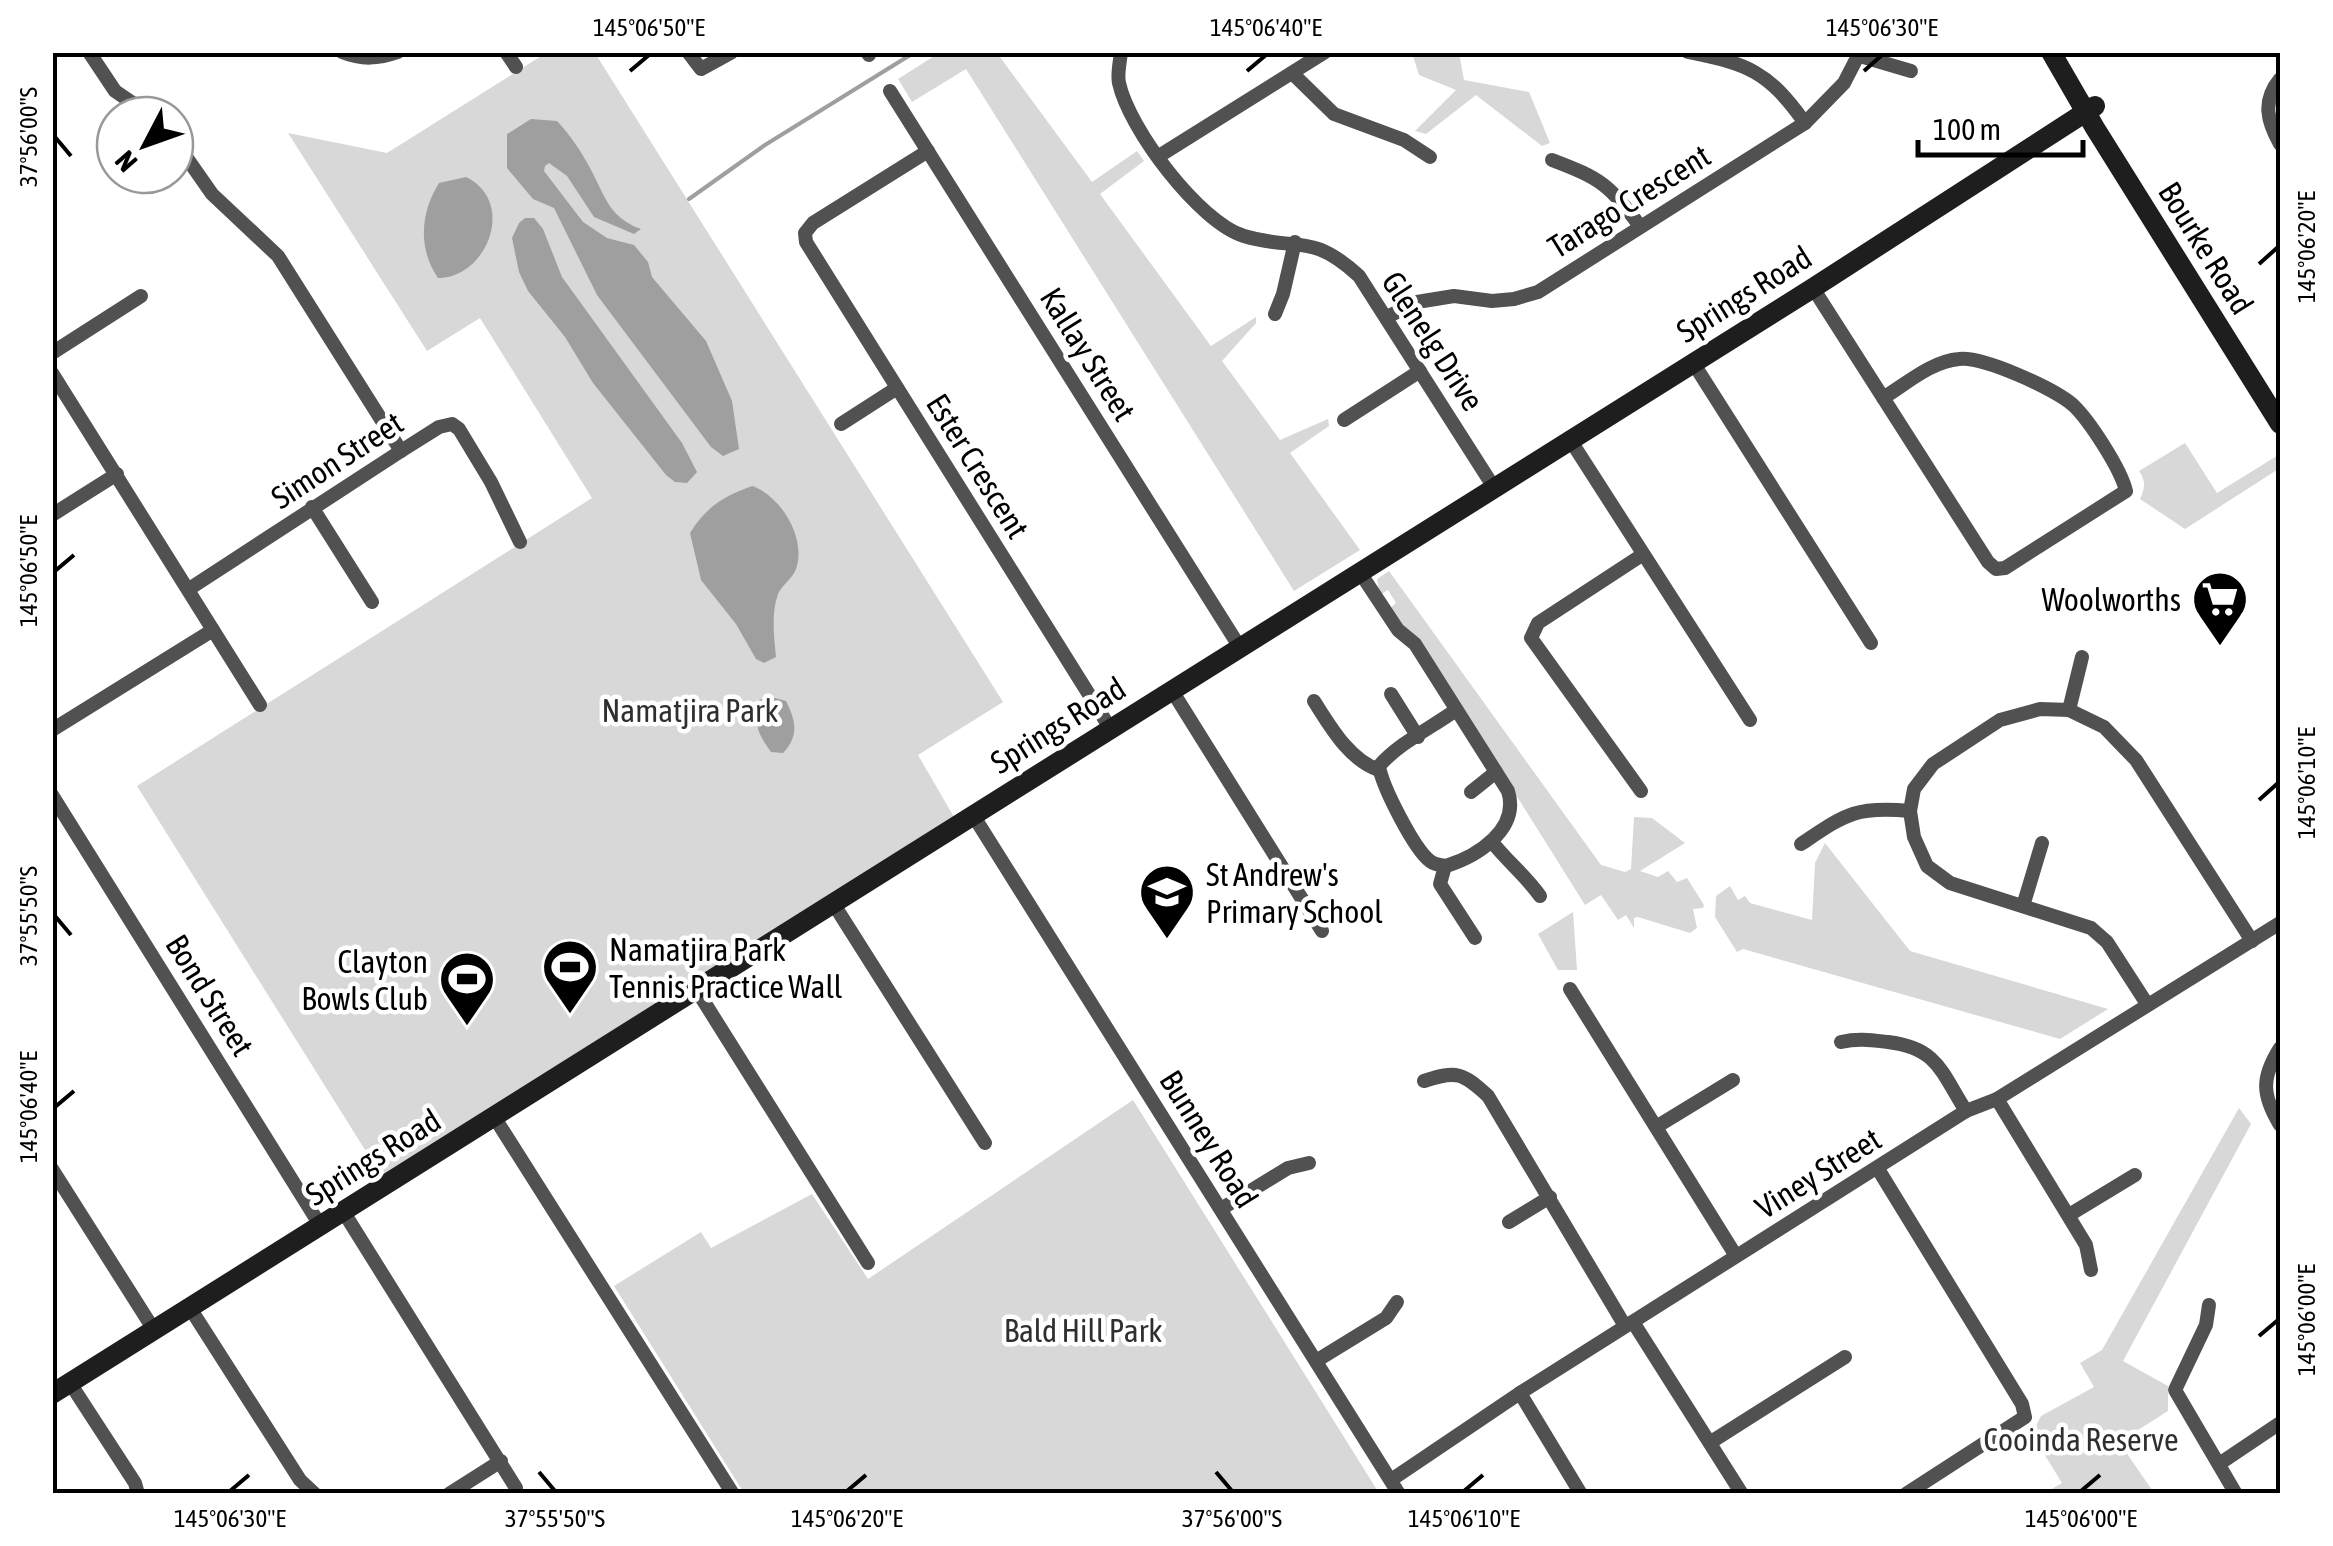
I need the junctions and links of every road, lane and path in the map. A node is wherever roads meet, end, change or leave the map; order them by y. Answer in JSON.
{"nodes":[{"id":1,"x":89,"y":52,"type":"edge"},
{"id":2,"x":342,"y":52,"type":"edge"},
{"id":3,"x":398,"y":52,"type":"edge"},
{"id":4,"x":506,"y":52,"type":"edge"},
{"id":5,"x":688,"y":52,"type":"edge"},
{"id":6,"x":732,"y":52,"type":"edge"},
{"id":7,"x":1325,"y":52,"type":"edge"},
{"id":8,"x":1688,"y":52,"type":"edge"},
{"id":9,"x":2051,"y":52,"type":"edge"},
{"id":10,"x":2063,"y":52,"type":"edge"},
{"id":11,"x":1116,"y":54,"type":"edge"},
{"id":12,"x":1860,"y":54,"type":"edge"},
{"id":13,"x":516,"y":67,"type":"dead end"},
{"id":14,"x":1911,"y":70,"type":"dead end"},
{"id":15,"x":1292,"y":72,"type":"junction"},
{"id":16,"x":2280,"y":79,"type":"edge"},
{"id":17,"x":890,"y":91,"type":"dead end"},
{"id":18,"x":122,"y":95,"type":"edge"},
{"id":19,"x":2090,"y":109,"type":"junction"},
{"id":20,"x":1805,"y":123,"type":"junction"},
{"id":21,"x":2280,"y":144,"type":"edge"},
{"id":22,"x":928,"y":151,"type":"junction"},
{"id":23,"x":1159,"y":156,"type":"junction"},
{"id":24,"x":1430,"y":157,"type":"dead end"},
{"id":25,"x":1552,"y":160,"type":"dead end"},
{"id":26,"x":195,"y":169,"type":"edge"},
{"id":27,"x":1640,"y":226,"type":"junction"},
{"id":28,"x":1294,"y":242,"type":"junction"},
{"id":29,"x":1812,"y":288,"type":"junction"},
{"id":30,"x":141,"y":296,"type":"dead end"},
{"id":31,"x":1275,"y":314,"type":"dead end"},
{"id":32,"x":1387,"y":317,"type":"junction"},
{"id":33,"x":52,"y":353,"type":"edge"},
{"id":34,"x":1692,"y":361,"type":"junction"},
{"id":35,"x":1420,"y":371,"type":"junction"},
{"id":36,"x":52,"y":373,"type":"edge"},
{"id":37,"x":897,"y":388,"type":"junction"},
{"id":38,"x":1884,"y":398,"type":"junction"},
{"id":39,"x":2280,"y":406,"type":"edge"},
{"id":40,"x":1344,"y":420,"type":"dead end"},
{"id":41,"x":841,"y":424,"type":"dead end"},
{"id":42,"x":2280,"y":424,"type":"edge"},
{"id":43,"x":1569,"y":438,"type":"junction"},
{"id":44,"x":401,"y":450,"type":"junction"},
{"id":45,"x":117,"y":474,"type":"junction"},
{"id":46,"x":1494,"y":486,"type":"junction"},
{"id":47,"x":312,"y":508,"type":"junction"},
{"id":48,"x":52,"y":515,"type":"edge"},
{"id":49,"x":520,"y":542,"type":"dead end"},
{"id":50,"x":1642,"y":554,"type":"junction"},
{"id":51,"x":1359,"y":570,"type":"junction"},
{"id":52,"x":189,"y":589,"type":"junction"},
{"id":53,"x":372,"y":602,"type":"dead end"},
{"id":54,"x":212,"y":630,"type":"junction"},
{"id":55,"x":1871,"y":643,"type":"dead end"},
{"id":56,"x":1239,"y":646,"type":"junction"},
{"id":57,"x":2082,"y":657,"type":"dead end"},
{"id":58,"x":1172,"y":689,"type":"junction"},
{"id":59,"x":1392,"y":694,"type":"dead end"},
{"id":60,"x":1314,"y":701,"type":"dead end"},
{"id":61,"x":260,"y":705,"type":"dead end"},
{"id":62,"x":1456,"y":710,"type":"junction"},
{"id":63,"x":2069,"y":710,"type":"junction"},
{"id":64,"x":1750,"y":720,"type":"dead end"},
{"id":65,"x":1110,"y":728,"type":"junction"},
{"id":66,"x":52,"y":730,"type":"edge"},
{"id":67,"x":1418,"y":738,"type":"junction"},
{"id":68,"x":1379,"y":770,"type":"junction"},
{"id":69,"x":1496,"y":772,"type":"junction"},
{"id":70,"x":1641,"y":791,"type":"dead end"},
{"id":71,"x":1470,"y":792,"type":"dead end"},
{"id":72,"x":52,"y":794,"type":"edge"},
{"id":73,"x":1910,"y":810,"type":"junction"},
{"id":74,"x":973,"y":815,"type":"junction"},
{"id":75,"x":1492,"y":842,"type":"junction"},
{"id":76,"x":1801,"y":844,"type":"dead end"},
{"id":77,"x":2042,"y":844,"type":"dead end"},
{"id":78,"x":1444,"y":866,"type":"junction"},
{"id":79,"x":1540,"y":896,"type":"dead end"},
{"id":80,"x":833,"y":903,"type":"junction"},
{"id":81,"x":2023,"y":906,"type":"junction"},
{"id":82,"x":2280,"y":923,"type":"edge"},
{"id":83,"x":1322,"y":931,"type":"dead end"},
{"id":84,"x":1475,"y":938,"type":"dead end"},
{"id":85,"x":2252,"y":941,"type":"junction"},
{"id":86,"x":1570,"y":988,"type":"dead end"},
{"id":87,"x":696,"y":989,"type":"junction"},
{"id":88,"x":2148,"y":1004,"type":"junction"},
{"id":89,"x":1841,"y":1042,"type":"dead end"},
{"id":90,"x":2280,"y":1048,"type":"edge"},
{"id":91,"x":1734,"y":1080,"type":"dead end"},
{"id":92,"x":1424,"y":1081,"type":"dead end"},
{"id":93,"x":1997,"y":1098,"type":"junction"},
{"id":94,"x":1966,"y":1111,"type":"junction"},
{"id":95,"x":494,"y":1115,"type":"junction"},
{"id":96,"x":2280,"y":1126,"type":"edge"},
{"id":97,"x":1656,"y":1127,"type":"junction"},
{"id":98,"x":985,"y":1143,"type":"dead end"},
{"id":99,"x":1308,"y":1163,"type":"dead end"},
{"id":100,"x":1878,"y":1169,"type":"junction"},
{"id":101,"x":53,"y":1172,"type":"edge"},
{"id":102,"x":2135,"y":1174,"type":"dead end"},
{"id":103,"x":1550,"y":1197,"type":"junction"},
{"id":104,"x":1221,"y":1209,"type":"junction"},
{"id":105,"x":343,"y":1211,"type":"junction"},
{"id":106,"x":2069,"y":1215,"type":"junction"},
{"id":107,"x":1509,"y":1222,"type":"dead end"},
{"id":108,"x":320,"y":1225,"type":"junction"},
{"id":109,"x":1736,"y":1256,"type":"junction"},
{"id":110,"x":868,"y":1262,"type":"dead end"},
{"id":111,"x":2091,"y":1270,"type":"dead end"},
{"id":112,"x":1397,"y":1302,"type":"dead end"},
{"id":113,"x":2209,"y":1305,"type":"dead end"},
{"id":114,"x":190,"y":1308,"type":"junction"},
{"id":115,"x":1629,"y":1324,"type":"junction"},
{"id":116,"x":154,"y":1330,"type":"junction"},
{"id":117,"x":1845,"y":1357,"type":"dead end"},
{"id":118,"x":1316,"y":1361,"type":"junction"},
{"id":119,"x":62,"y":1389,"type":"edge"},
{"id":120,"x":1520,"y":1393,"type":"junction"},
{"id":121,"x":2280,"y":1423,"type":"edge"},
{"id":122,"x":1711,"y":1442,"type":"junction"},
{"id":123,"x":501,"y":1461,"type":"junction"},
{"id":124,"x":2218,"y":1464,"type":"junction"},
{"id":125,"x":1395,"y":1487,"type":"edge"},
{"id":126,"x":516,"y":1488,"type":"dead end"},
{"id":127,"x":138,"y":1494,"type":"edge"},
{"id":128,"x":315,"y":1494,"type":"edge"},
{"id":129,"x":448,"y":1494,"type":"edge"},
{"id":130,"x":733,"y":1494,"type":"edge"},
{"id":131,"x":1582,"y":1494,"type":"edge"},
{"id":132,"x":1742,"y":1494,"type":"edge"},
{"id":133,"x":1906,"y":1494,"type":"edge"},
{"id":134,"x":2236,"y":1494,"type":"edge"}],
"edges":[{"from":1,"to":18,"type":"street"},
{"from":2,"to":3,"type":"street"},
{"from":4,"to":13,"type":"street"},
{"from":5,"to":6,"type":"street"},
{"from":7,"to":15,"type":"street"},
{"from":8,"to":20,"type":"street"},
{"from":9,"to":19,"type":"main road","name":"Bourke Road"},
{"from":10,"to":19,"type":"main road","name":"Bourke Road"},
{"from":11,"to":23,"type":"street","name":"Glenelg Drive"},
{"from":12,"to":14,"type":"street"},
{"from":12,"to":20,"type":"street","name":"Tarago Crescent"},
{"from":15,"to":23,"type":"street"},
{"from":15,"to":24,"type":"street"},
{"from":16,"to":21,"type":"street"},
{"from":17,"to":22,"type":"street","name":"Kallay Street"},
{"from":19,"to":29,"type":"main road","name":"Springs Road"},
{"from":19,"to":39,"type":"main road","name":"Bourke Road"},
{"from":19,"to":42,"type":"main road","name":"Bourke Road"},
{"from":20,"to":27,"type":"street","name":"Tarago Crescent"},
{"from":22,"to":37,"type":"street","name":"Ester Crescent"},
{"from":22,"to":56,"type":"street","name":"Kallay Street"},
{"from":23,"to":28,"type":"street","name":"Glenelg Drive"},
{"from":25,"to":27,"type":"street"},
{"from":26,"to":44,"type":"street"},
{"from":27,"to":32,"type":"street","name":"Tarago Crescent"},
{"from":28,"to":31,"type":"street"},
{"from":28,"to":32,"type":"street","name":"Glenelg Drive"},
{"from":29,"to":34,"type":"main road","name":"Springs Road"},
{"from":29,"to":38,"type":"street"},
{"from":30,"to":33,"type":"street"},
{"from":32,"to":35,"type":"street","name":"Glenelg Drive"},
{"from":34,"to":43,"type":"main road","name":"Springs Road"},
{"from":34,"to":55,"type":"street"},
{"from":35,"to":40,"type":"street"},
{"from":35,"to":46,"type":"street","name":"Glenelg Drive"},
{"from":36,"to":45,"type":"street"},
{"from":37,"to":41,"type":"street"},
{"from":37,"to":65,"type":"street","name":"Ester Crescent"},
{"from":38,"to":38,"type":"street"},
{"from":43,"to":46,"type":"main road","name":"Springs Road"},
{"from":43,"to":50,"type":"street"},
{"from":44,"to":47,"type":"street","name":"Simon Street"},
{"from":44,"to":49,"type":"street","name":"Simon Street"},
{"from":45,"to":48,"type":"street"},
{"from":45,"to":52,"type":"street"},
{"from":46,"to":51,"type":"main road","name":"Springs Road"},
{"from":47,"to":52,"type":"street","name":"Simon Street"},
{"from":47,"to":53,"type":"street"},
{"from":50,"to":64,"type":"street"},
{"from":50,"to":70,"type":"street"},
{"from":51,"to":56,"type":"main road","name":"Springs Road"},
{"from":51,"to":62,"type":"street"},
{"from":52,"to":54,"type":"street"},
{"from":54,"to":61,"type":"street"},
{"from":54,"to":66,"type":"street"},
{"from":56,"to":58,"type":"main road","name":"Springs Road"},
{"from":57,"to":63,"type":"street"},
{"from":58,"to":65,"type":"main road","name":"Springs Road"},
{"from":58,"to":83,"type":"street"},
{"from":59,"to":67,"type":"street"},
{"from":60,"to":68,"type":"street"},
{"from":62,"to":67,"type":"street"},
{"from":62,"to":69,"type":"street"},
{"from":63,"to":73,"type":"street"},
{"from":63,"to":85,"type":"street"},
{"from":65,"to":74,"type":"main road","name":"Springs Road"},
{"from":67,"to":68,"type":"street"},
{"from":68,"to":78,"type":"street"},
{"from":69,"to":71,"type":"street"},
{"from":69,"to":75,"type":"street"},
{"from":72,"to":108,"type":"street","name":"Bond Street"},
{"from":73,"to":76,"type":"street"},
{"from":73,"to":81,"type":"street"},
{"from":74,"to":80,"type":"main road","name":"Springs Road"},
{"from":74,"to":104,"type":"street","name":"Bunney Road"},
{"from":75,"to":78,"type":"street"},
{"from":75,"to":79,"type":"street"},
{"from":77,"to":81,"type":"street"},
{"from":78,"to":84,"type":"street"},
{"from":80,"to":87,"type":"main road","name":"Springs Road"},
{"from":80,"to":98,"type":"street"},
{"from":81,"to":88,"type":"street"},
{"from":82,"to":85,"type":"street","name":"Viney Street"},
{"from":85,"to":88,"type":"street","name":"Viney Street"},
{"from":86,"to":97,"type":"street"},
{"from":87,"to":95,"type":"main road","name":"Springs Road"},
{"from":87,"to":110,"type":"street"},
{"from":88,"to":93,"type":"street","name":"Viney Street"},
{"from":89,"to":94,"type":"street"},
{"from":90,"to":96,"type":"street"},
{"from":91,"to":97,"type":"street"},
{"from":92,"to":103,"type":"street"},
{"from":93,"to":94,"type":"street","name":"Viney Street"},
{"from":93,"to":106,"type":"street"},
{"from":94,"to":100,"type":"street","name":"Viney Street"},
{"from":95,"to":105,"type":"main road","name":"Springs Road"},
{"from":95,"to":130,"type":"street"},
{"from":97,"to":109,"type":"street"},
{"from":99,"to":104,"type":"street"},
{"from":100,"to":109,"type":"street","name":"Viney Street"},
{"from":100,"to":133,"type":"street"},
{"from":101,"to":116,"type":"street"},
{"from":102,"to":106,"type":"street"},
{"from":103,"to":107,"type":"street"},
{"from":103,"to":115,"type":"street"},
{"from":104,"to":118,"type":"street","name":"Bunney Road"},
{"from":105,"to":108,"type":"main road","name":"Springs Road"},
{"from":105,"to":123,"type":"street"},
{"from":106,"to":111,"type":"street"},
{"from":108,"to":114,"type":"main road","name":"Springs Road"},
{"from":109,"to":115,"type":"street","name":"Viney Street"},
{"from":112,"to":118,"type":"street"},
{"from":113,"to":124,"type":"street"},
{"from":114,"to":116,"type":"main road","name":"Springs Road"},
{"from":114,"to":128,"type":"street"},
{"from":115,"to":120,"type":"street","name":"Viney Street"},
{"from":115,"to":122,"type":"street"},
{"from":116,"to":119,"type":"main road","name":"Springs Road"},
{"from":117,"to":122,"type":"street"},
{"from":118,"to":125,"type":"street","name":"Bunney Road"},
{"from":119,"to":127,"type":"street"},
{"from":120,"to":125,"type":"street","name":"Viney Street"},
{"from":120,"to":131,"type":"street"},
{"from":121,"to":124,"type":"street"},
{"from":122,"to":132,"type":"street"},
{"from":123,"to":126,"type":"street"},
{"from":123,"to":129,"type":"street"},
{"from":124,"to":134,"type":"street"}]}
